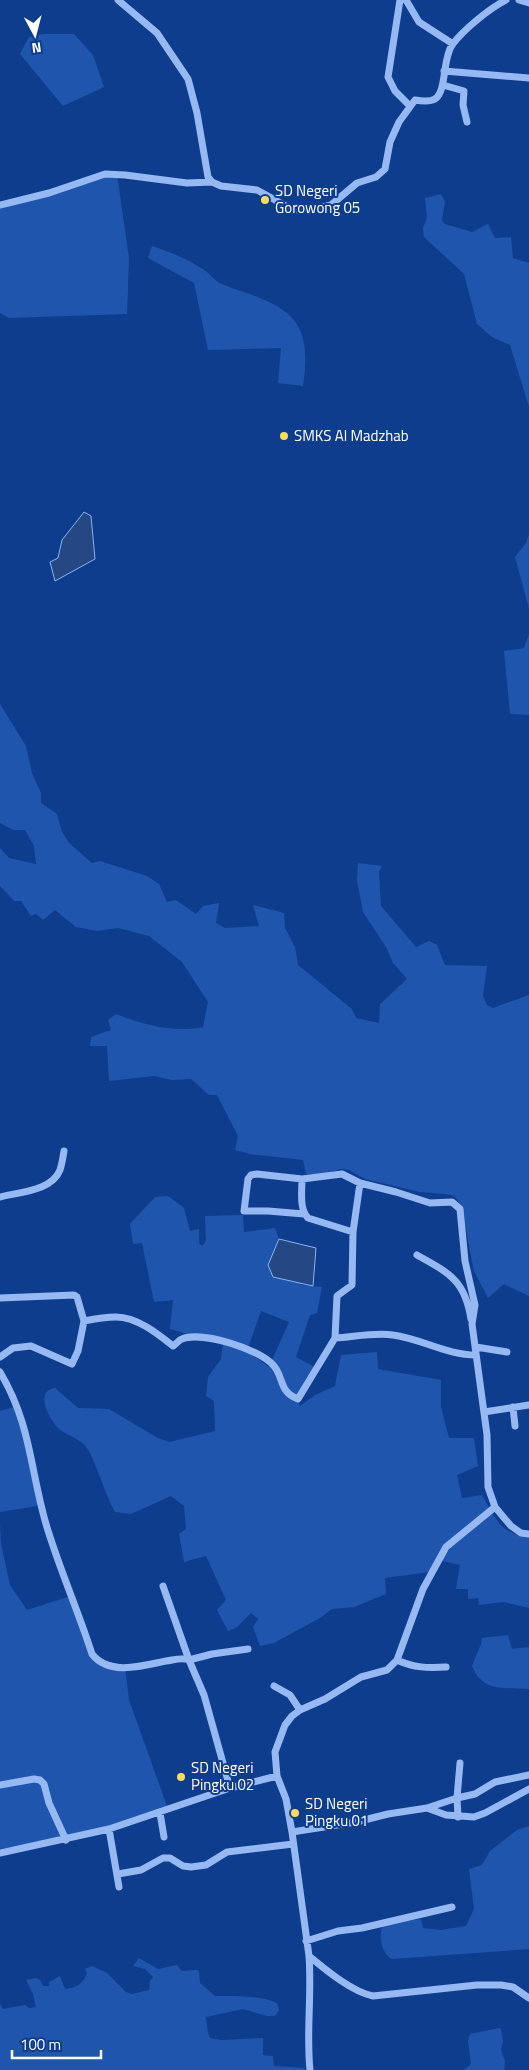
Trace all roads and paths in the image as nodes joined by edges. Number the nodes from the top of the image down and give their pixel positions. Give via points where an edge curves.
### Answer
1 (118, 0) edge
2 (400, 0) edge
3 (406, 0) edge
4 (506, 0) edge
5 (519, 0) edge
6 (529, 3) edge
7 (453, 44) junction
8 (444, 71) junction
9 (529, 78) edge
10 (443, 85) junction
11 (410, 106) junction
12 (467, 122) dead end
13 (212, 182) junction
14 (0, 206) edge
15 (64, 1150) dead end
16 (302, 1179) junction
17 (360, 1183) junction
18 (0, 1197) edge
19 (304, 1214) junction
20 (354, 1232) junction
21 (416, 1255) dead end
22 (0, 1298) edge
23 (84, 1321) junction
24 (472, 1324) junction
25 (335, 1338) junction
26 (476, 1351) junction
27 (507, 1352) dead end
28 (0, 1357) edge
29 (0, 1372) edge
30 (529, 1405) edge
31 (513, 1407) junction
32 (484, 1412) junction
33 (515, 1426) dead end
34 (494, 1507) junction
35 (529, 1534) edge
36 (163, 1586) dead end
37 (248, 1648) dead end
38 (189, 1660) junction
39 (397, 1660) junction
40 (446, 1667) dead end
41 (274, 1686) dead end
42 (300, 1710) junction
43 (460, 1763) dead end
44 (529, 1775) edge
45 (277, 1776) junction
46 (0, 1785) edge
47 (230, 1788) junction
48 (529, 1789) edge
49 (457, 1798) junction
50 (427, 1808) junction
51 (160, 1813) junction
52 (458, 1817) junction
53 (109, 1829) junction
54 (292, 1832) junction
55 (164, 1837) dead end
56 (66, 1840) junction
57 (293, 1844) junction
58 (0, 1853) edge
59 (118, 1874) junction
60 (119, 1887) dead end
61 (452, 1907) dead end
62 (306, 1941) junction
63 (309, 1956) junction
64 (529, 1998) edge
65 (310, 2070) edge

1 - 13 street via 157,33 188,80 208,177
2 - 11 street via 388,77 395,91
3 - 7 street via 419,22
4 - 7 street via 496,5
5 - 6 street
7 - 8 street
8 - 9 street
8 - 10 street
10 - 11 street via 435,99 415,100
10 - 12 street via 464,90
11 - 13 street via 390,142 385,169 376,177 356,183 331,205 293,210 257,190
13 - 14 street via 105,174
15 - 18 street via 61,1170 52,1182
16 - 17 street via 342,1174
16 - 19 street
16 - 19 street via 251,1175 244,1211
17 - 20 street
17 - 24 street via 430,1203 446,1202 458,1206 465,1262 475,1305
19 - 20 street
20 - 25 street via 352,1285 338,1296
21 - 24 street via 450,1274 459,1283 468,1301
22 - 23 street via 74,1295
23 - 25 street via 116,1317 127,1319 173,1346 182,1339 191,1338 226,1341 251,1349 275,1366 285,1391 298,1399
23 - 28 street via 72,1364 31,1346 13,1348
24 - 26 street
25 - 26 street via 392,1334 456,1353
26 - 27 street
26 - 32 street
29 - 38 street via 22,1416 46,1524 92,1654 98,1662 119,1667 144,1666 182,1658
30 - 31 street
31 - 32 street
31 - 33 street
32 - 34 street via 488,1487
34 - 35 street via 516,1530
34 - 39 street via 446,1547 423,1589
36 - 38 street
37 - 38 street
38 - 47 street via 204,1695
39 - 40 street via 412,1667
39 - 42 street via 387,1670 361,1677
41 - 42 street via 290,1695
42 - 45 street via 285,1724 278,1738 274,1762
43 - 49 street
44 - 49 street via 495,1782 475,1794
45 - 47 street
45 - 54 street via 286,1799
46 - 56 street via 40,1780
47 - 51 street
48 - 52 street via 486,1813
49 - 50 street
49 - 52 street
50 - 52 street
50 - 54 street
51 - 53 street
51 - 55 street
53 - 56 street
53 - 59 street
54 - 57 street
56 - 58 street
57 - 59 street via 227,1852 206,1865 191,1867 163,1858 141,1870
57 - 62 street
59 - 60 street
61 - 62 street
62 - 63 street
63 - 64 street via 367,1995 501,1985 513,1987
63 - 65 street via 311,1993 307,2034

